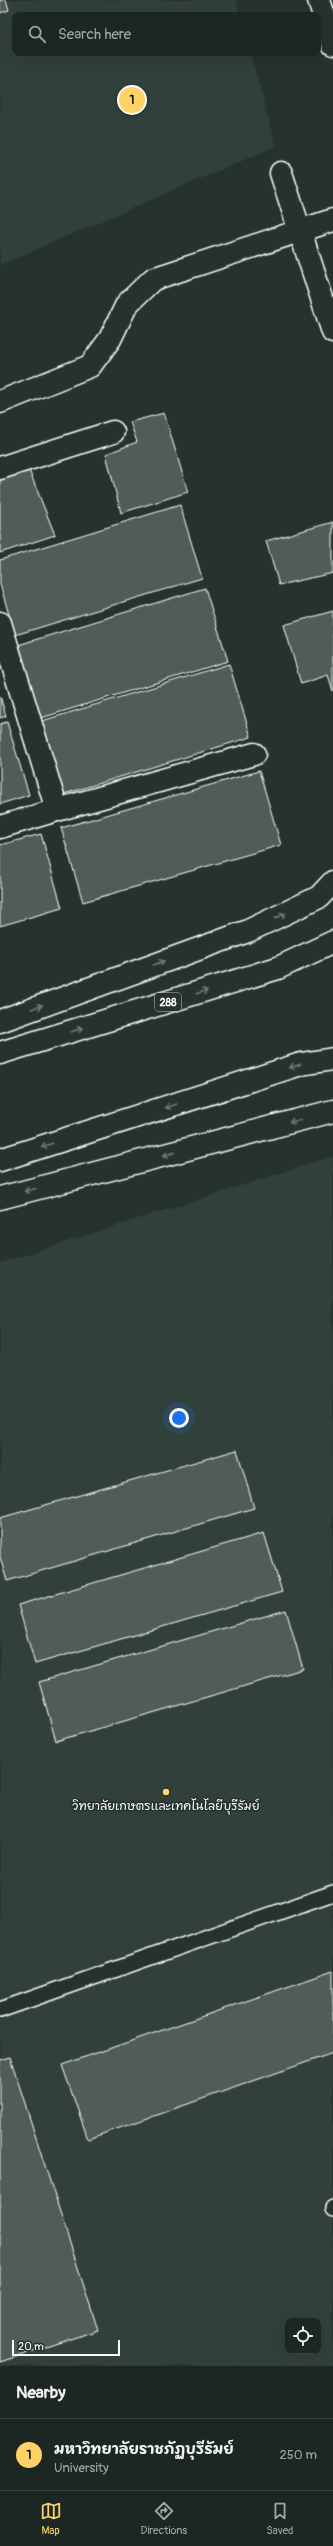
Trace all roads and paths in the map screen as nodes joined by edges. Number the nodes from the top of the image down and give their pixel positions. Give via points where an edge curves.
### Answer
1 (319, 0) edge
2 (333, 44) edge
3 (281, 173) dead end
4 (333, 220) edge
5 (302, 230) junction
6 (333, 332) edge
7 (0, 402) edge
8 (113, 432) dead end
9 (0, 468) edge
10 (0, 623) edge
11 (254, 754) dead end
12 (57, 810) junction
13 (0, 828) edge
14 (333, 882) edge
15 (333, 942) edge
16 (0, 1021) edge
17 (0, 1053) edge
18 (333, 1059) edge
19 (333, 1111) edge
20 (0, 1160) edge
21 (0, 1198) edge
22 (333, 1893) edge
23 (0, 2010) edge

1 - 2 main road
3 - 5 main road
4 - 5 main road
5 - 6 main road
5 - 7 main road via 153,279 127,304 110,339 90,366
8 - 9 main road
10 - 12 main road
11 - 12 main road
12 - 13 main road
16 -> 14 main road via 248,931 319,897
17 -> 15 main road, 288 via 278,968
18 -> 20 main road via 302,1064
19 -> 21 main road
22 - 23 lane

